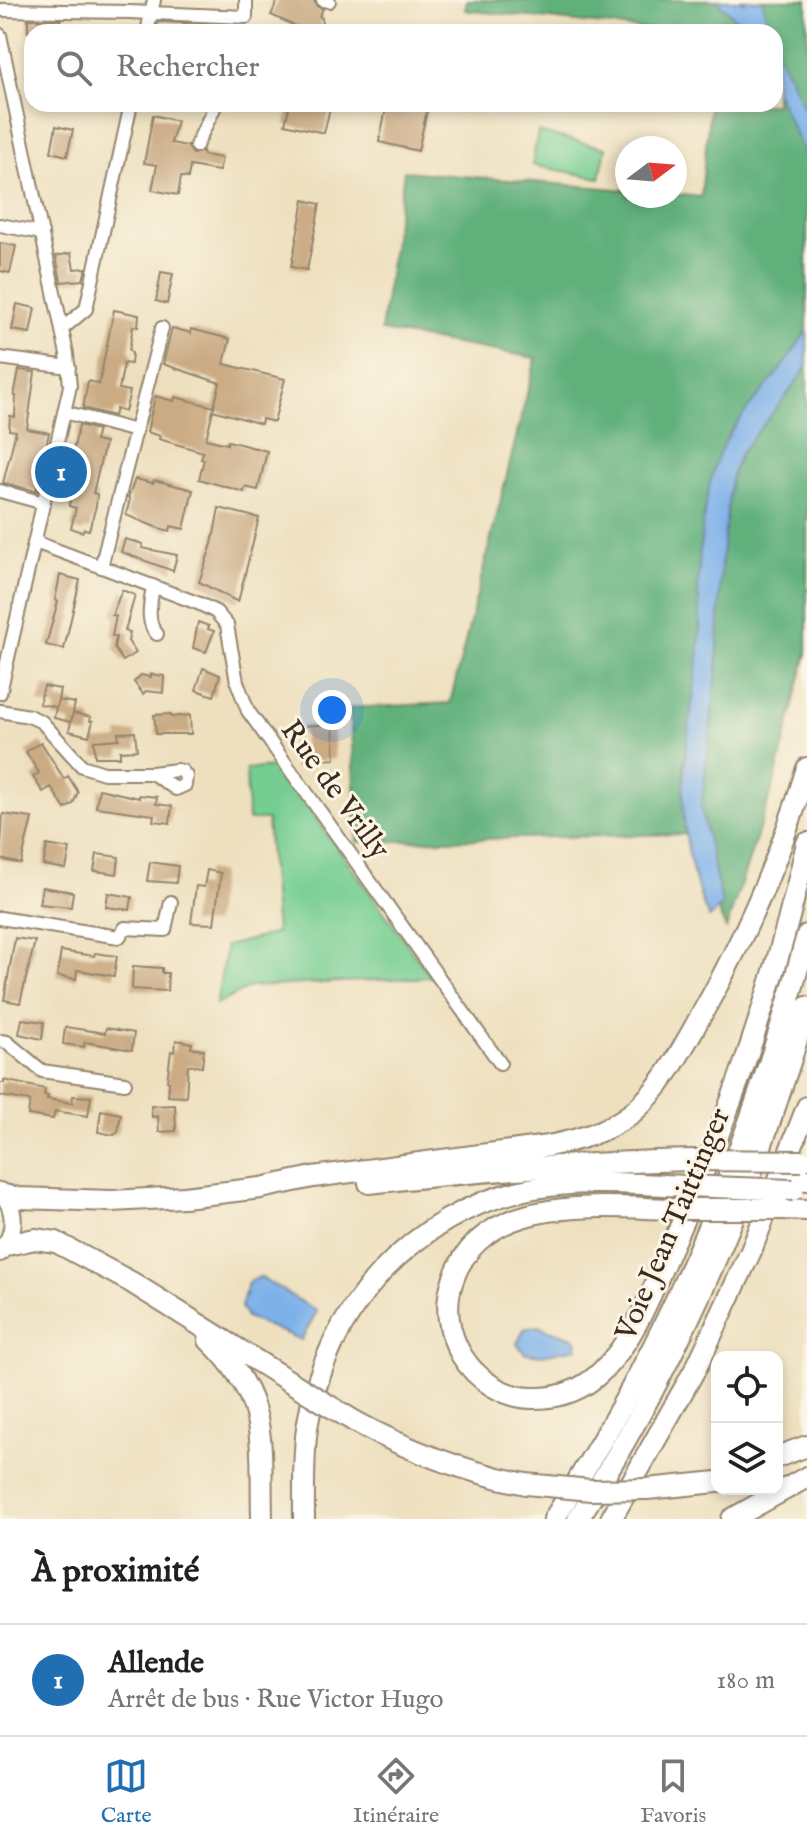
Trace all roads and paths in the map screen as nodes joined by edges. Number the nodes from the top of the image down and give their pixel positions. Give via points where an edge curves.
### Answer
1 (246, 0) edge
2 (152, 6) edge
3 (0, 10) edge
4 (246, 17) junction
5 (247, 24) edge
6 (0, 35) edge
7 (129, 112) edge
8 (212, 112) edge
9 (196, 146) dead end
10 (0, 225) edge
11 (42, 233) junction
12 (162, 328) dead end
13 (62, 329) junction
14 (0, 358) edge
15 (69, 367) junction
16 (64, 412) junction
17 (136, 431) junction
18 (0, 491) edge
19 (44, 503) junction
20 (35, 542) junction
21 (101, 567) junction
22 (153, 586) junction
23 (157, 634) dead end
24 (0, 693) edge
25 (0, 711) edge
26 (807, 768) edge
27 (152, 773) dead end
28 (807, 843) edge
29 (171, 902) dead end
30 (0, 918) edge
31 (807, 935) edge
32 (807, 1007) edge
33 (0, 1041) edge
34 (500, 1063) dead end
35 (125, 1083) dead end
36 (807, 1107) edge
37 (691, 1172) junction
38 (802, 1177) edge
39 (261, 1188) junction
40 (2, 1193) edge
41 (807, 1210) edge
42 (3, 1249) edge
43 (181, 1312) junction
44 (807, 1446) edge
45 (783, 1455) edge
46 (807, 1458) edge
47 (783, 1466) edge
48 (807, 1477) edge
49 (711, 1480) edge
50 (262, 1519) edge
51 (304, 1519) edge
52 (554, 1519) edge
53 (578, 1519) edge
54 (611, 1519) edge
55 (732, 1519) edge

1 - 4 street
2 - 3 street
2 - 4 street
4 - 5 street
6 - 11 street
7 - 13 street via 86,309
8 - 9 street
10 - 11 street
11 - 13 street
12 - 17 street
13 - 15 street
14 - 15 street
15 - 16 street
16 - 17 street
16 - 19 street
17 - 21 street
18 - 19 street
19 - 20 street
20 - 21 street, Rue de Vrilly
20 - 24 street
21 - 22 street, Rue de Vrilly
22 - 23 street via 150,619
22 - 34 street, Rue de Vrilly via 223,618 248,711
25 - 27 street via 42,722 82,766 104,773
26 - 39 highway via 776,859 726,968 659,1085 626,1117 588,1136 548,1146
28 - 41 highway, bridge via 770,988 731,1106 658,1277 614,1358 584,1385 558,1396 520,1397 490,1385 467,1364 450,1329 448,1298 463,1258 489,1233 515,1219 552,1209 678,1209 782,1209
29 - 30 street via 165,930 125,928 119,937
31 - 52 highway, Voie Jean Taittinger via 762,1089 705,1234 641,1372
32 - 53 highway, Voie Jean Taittinger via 767,1136 704,1288
33 - 35 street via 42,1071
36 - 54 highway via 751,1251 708,1342
37 - 38 highway, bridge
37 - 38 highway, bridge
37 - 39 highway via 558,1165 313,1188
37 - 51 highway via 512,1193 453,1216 403,1251 360,1297 322,1368 307,1429
39 - 40 highway via 112,1201
40 - 42 main road via 13,1214
42 - 43 highway via 42,1239 56,1242
43 - 49 highway, bridge via 354,1421 440,1462 526,1484 591,1490
43 - 50 highway via 231,1361 249,1390 259,1428
44 - 45 highway
46 - 47 highway
48 - 55 highway

